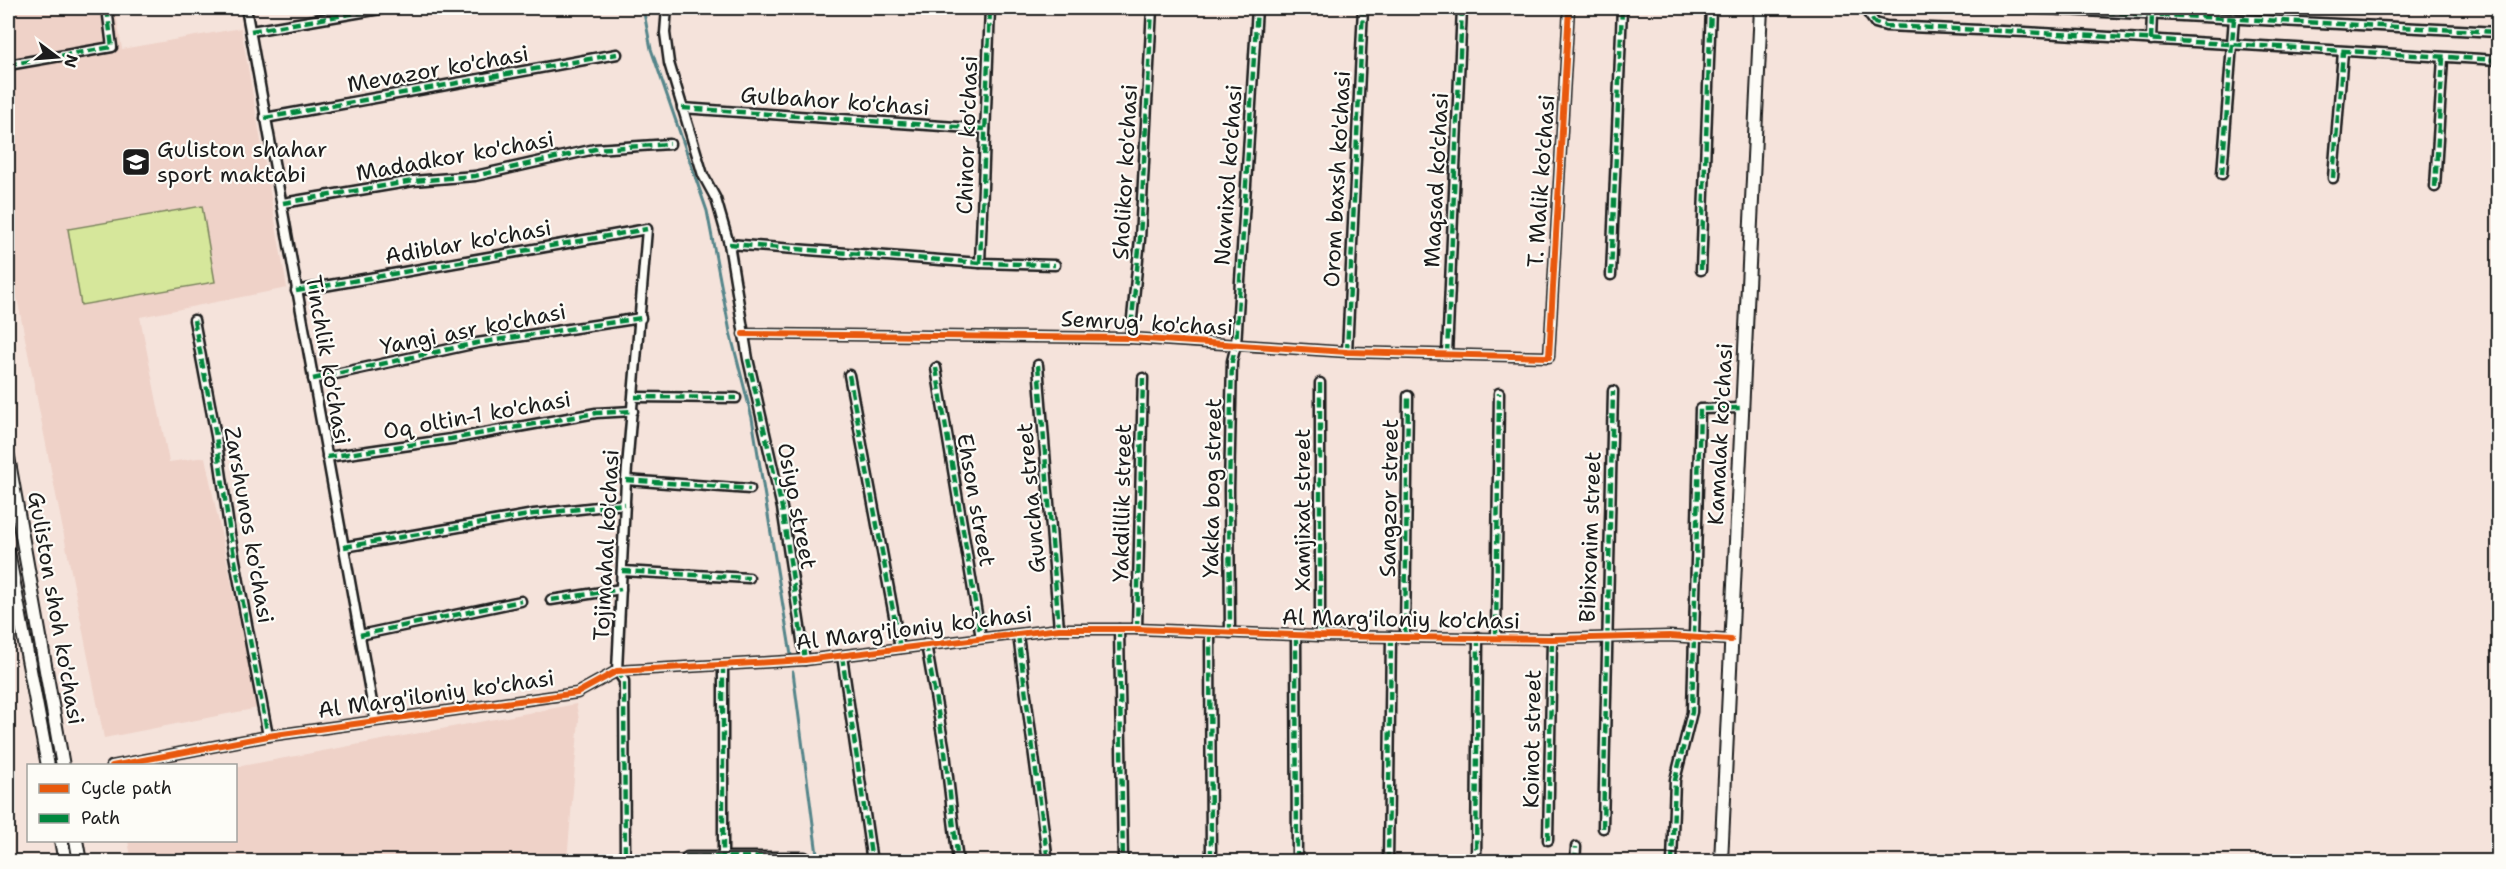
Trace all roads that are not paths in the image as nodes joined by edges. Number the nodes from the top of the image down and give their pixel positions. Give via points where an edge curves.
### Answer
1 (107, 8) edge
2 (246, 8) edge
3 (386, 8) edge
4 (667, 8) edge
5 (990, 8) edge
6 (1152, 8) edge
7 (1257, 8) edge
8 (1364, 8) edge
9 (1462, 8) edge
10 (1569, 8) edge
11 (1622, 8) edge
12 (1711, 8) edge
13 (1761, 8) edge
14 (1864, 8) edge
15 (2025, 8) edge
16 (2152, 14) junction
17 (2234, 18) junction
18 (250, 31) junction
19 (2499, 32) edge
20 (2151, 40) junction
21 (2233, 45) junction
22 (2343, 52) junction
23 (617, 54) dead end
24 (2443, 58) junction
25 (2499, 60) edge
26 (8, 65) edge
27 (682, 108) junction
28 (266, 118) junction
29 (985, 129) junction
30 (670, 144) dead end
31 (2222, 174) dead end
32 (2333, 178) dead end
33 (2435, 187) dead end
34 (283, 203) junction
35 (646, 229) joint
36 (729, 244) junction
37 (980, 263) junction
38 (1055, 265) dead end
39 (1701, 270) dead end
40 (1611, 275) dead end
41 (296, 291) junction
42 (641, 318) junction
43 (194, 320) dead end
44 (743, 334) junction
45 (1130, 338) junction
46 (1236, 345) junction
47 (1347, 352) junction
48 (1447, 354) junction
49 (1549, 357) joint
50 (1038, 365) dead end
51 (936, 368) dead end
52 (849, 375) dead end
53 (1143, 378) dead end
54 (313, 379) junction
55 (1320, 383) dead end
56 (1613, 391) dead end
57 (1499, 393) dead end
58 (1408, 396) dead end
59 (635, 397) junction
60 (736, 398) dead end
61 (1742, 408) junction
62 (633, 411) junction
63 (327, 457) junction
64 (8, 458) edge
65 (626, 480) junction
66 (750, 489) dead end
67 (625, 504) junction
68 (344, 547) junction
69 (8, 552) edge
70 (622, 571) junction
71 (749, 578) dead end
72 (621, 589) junction
73 (551, 600) dead end
74 (521, 601) dead end
75 (1059, 629) junction
76 (1119, 629) junction
77 (1137, 629) junction
78 (1210, 633) junction
79 (1230, 633) junction
80 (360, 635) junction
81 (1018, 635) junction
82 (1296, 636) junction
83 (1320, 636) junction
84 (1605, 636) junction
85 (1693, 636) junction
86 (1391, 637) junction
87 (1405, 637) junction
88 (1478, 637) junction
89 (981, 638) junction
90 (1496, 638) junction
91 (1552, 639) junction
92 (1731, 640) junction
93 (926, 644) junction
94 (900, 648) junction
95 (842, 656) junction
96 (805, 660) junction
97 (723, 665) junction
98 (617, 671) junction
99 (375, 719) junction
100 (268, 736) junction
101 (48, 764) edge
102 (63, 764) edge
103 (117, 764) edge
104 (1603, 828) dead end
105 (1548, 840) dead end
106 (61, 842) edge
107 (76, 842) edge
108 (1576, 848) dead end
109 (687, 857) dead end
110 (805, 857) dead end
111 (723, 858) junction
112 (65, 861) edge
113 (80, 861) edge
114 (625, 861) edge
115 (872, 861) edge
116 (958, 861) edge
117 (1048, 861) edge
118 (1123, 861) edge
119 (1211, 861) edge
120 (1297, 861) edge
121 (1388, 861) edge
122 (1476, 861) edge
123 (1575, 861) edge
124 (1672, 861) edge
125 (1721, 861) edge

1 - 26 street via 112,47
2 - 18 street, Tinchlik ko'chasi
3 - 18 street
4 - 27 street, Osiyo street via 669,63
5 - 29 street, Chinor ko'chasi
6 - 45 street, Sholikor ko'chasi via 1140,239
7 - 46 street, Navnixol ko'chasi
8 - 47 street, Orom baxsh ko'chasi
9 - 48 street, Maqsad ko'chasi
10 - 49 street, T. Malik ko'chasi
11 - 40 street
12 - 39 street
13 - 61 main road, Kamalak ko'chasi
14 - 20 street via 1875,23 1886,26
15 - 16 street
16 - 17 street
16 - 20 street
17 - 19 street
17 - 21 street
18 - 28 street, Tinchlik ko'chasi
20 - 21 street
21 - 22 street
21 - 31 street
22 - 24 street
22 - 32 street
23 - 28 street, Mevazor ko'chasi
24 - 25 street
24 - 33 street
27 - 29 street, Gulbahor ko'chasi
27 - 36 street, Osiyo street
28 - 34 street, Tinchlik ko'chasi
29 - 37 street, Chinor ko'chasi
30 - 34 street, Madadkor ko'chasi via 595,149 475,176
34 - 41 street, Tinchlik ko'chasi
35 - 41 street, Adiblar ko'chasi
35 - 42 street, Tojimahal ko'chasi
36 - 37 street
36 - 44 street, Osiyo street
37 - 38 street
41 - 54 street, Tinchlik ko'chasi
42 - 54 street, Yangi asr ko'chasi via 477,343
42 - 59 street, Tojimahal ko'chasi
43 - 100 street, Zarshunos ko'chasi
44 - 45 street, Semrug' ko'chasi
44 - 96 street, Osiyo street via 782,508
45 - 46 street, Semrug' ko'chasi
46 - 47 street, Semrug' ko'chasi
46 - 79 street, Yakka bog street via 1232,361 1229,489
47 - 48 street, Semrug' ko'chasi
48 - 49 street, Semrug' ko'chasi
50 - 75 street, Guncha street
51 - 89 street, Ehson street
52 - 94 street
53 - 77 street, Yakdillik street
54 - 63 street, Tinchlik ko'chasi
55 - 83 street, Xamjixat street
56 - 84 street, Bibixonim street
57 - 90 street
58 - 87 street, Sangzor street
59 - 60 street
59 - 62 street, Tojimahal ko'chasi
61 - 85 street via 1700,409
61 - 92 main road, Kamalak ko'chasi
62 - 63 street, Oq oltin-1 ko'chasi via 596,413
62 - 65 street, Tojimahal ko'chasi
63 - 68 street, Tinchlik ko'chasi
64 - 102 main road, Guliston shoh ko'chasi
65 - 66 street
65 - 67 street, Tojimahal ko'chasi
67 - 68 street via 534,514
67 - 70 street, Tojimahal ko'chasi
68 - 80 street, Tinchlik ko'chasi
69 - 101 main road, Guliston shoh ko'chasi
70 - 71 street
70 - 72 street, Tojimahal ko'chasi
72 - 73 street
72 - 98 street, Tojimahal ko'chasi
74 - 80 street
75 - 76 street, Al Marg'iloniy ko'chasi
75 - 81 street, Al Marg'iloniy ko'chasi
76 - 77 street, Al Marg'iloniy ko'chasi
76 - 118 street
77 - 78 street, Al Marg'iloniy ko'chasi
78 - 79 street, Al Marg'iloniy ko'chasi
78 - 119 street
79 - 82 street, Al Marg'iloniy ko'chasi
80 - 99 street, Tinchlik ko'chasi
81 - 89 street, Al Marg'iloniy ko'chasi
81 - 117 street
82 - 83 street, Al Marg'iloniy ko'chasi
82 - 120 street
83 - 86 street, Al Marg'iloniy ko'chasi
84 - 85 street, Al Marg'iloniy ko'chasi
84 - 91 street, Al Marg'iloniy ko'chasi
84 - 104 street, Bibixonim street
85 - 92 street, Al Marg'iloniy ko'chasi
85 - 124 street via 1692,712 1675,780
86 - 87 street, Al Marg'iloniy ko'chasi
86 - 121 street
87 - 88 street, Al Marg'iloniy ko'chasi
88 - 90 street, Al Marg'iloniy ko'chasi
88 - 122 street
89 - 93 street, Al Marg'iloniy ko'chasi
90 - 91 street, Al Marg'iloniy ko'chasi
91 - 105 street, Koinot street
92 - 125 main road, Kamalak ko'chasi
93 - 94 street, Al Marg'iloniy ko'chasi
93 - 116 street via 945,752
94 - 95 street, Al Marg'iloniy ko'chasi
95 - 96 street, Al Marg'iloniy ko'chasi
95 - 115 street
96 - 97 street, Al Marg'iloniy ko'chasi
97 - 98 street, Al Marg'iloniy ko'chasi
97 - 111 street
98 - 99 street, Al Marg'iloniy ko'chasi via 577,693
98 - 114 street, Tojimahal ko'chasi via 624,681
99 - 100 street, Al Marg'iloniy ko'chasi
100 - 103 street, Al Marg'iloniy ko'chasi
106 - 112 main road
107 - 113 main road
108 - 123 street
109 - 111 street
110 - 111 street

